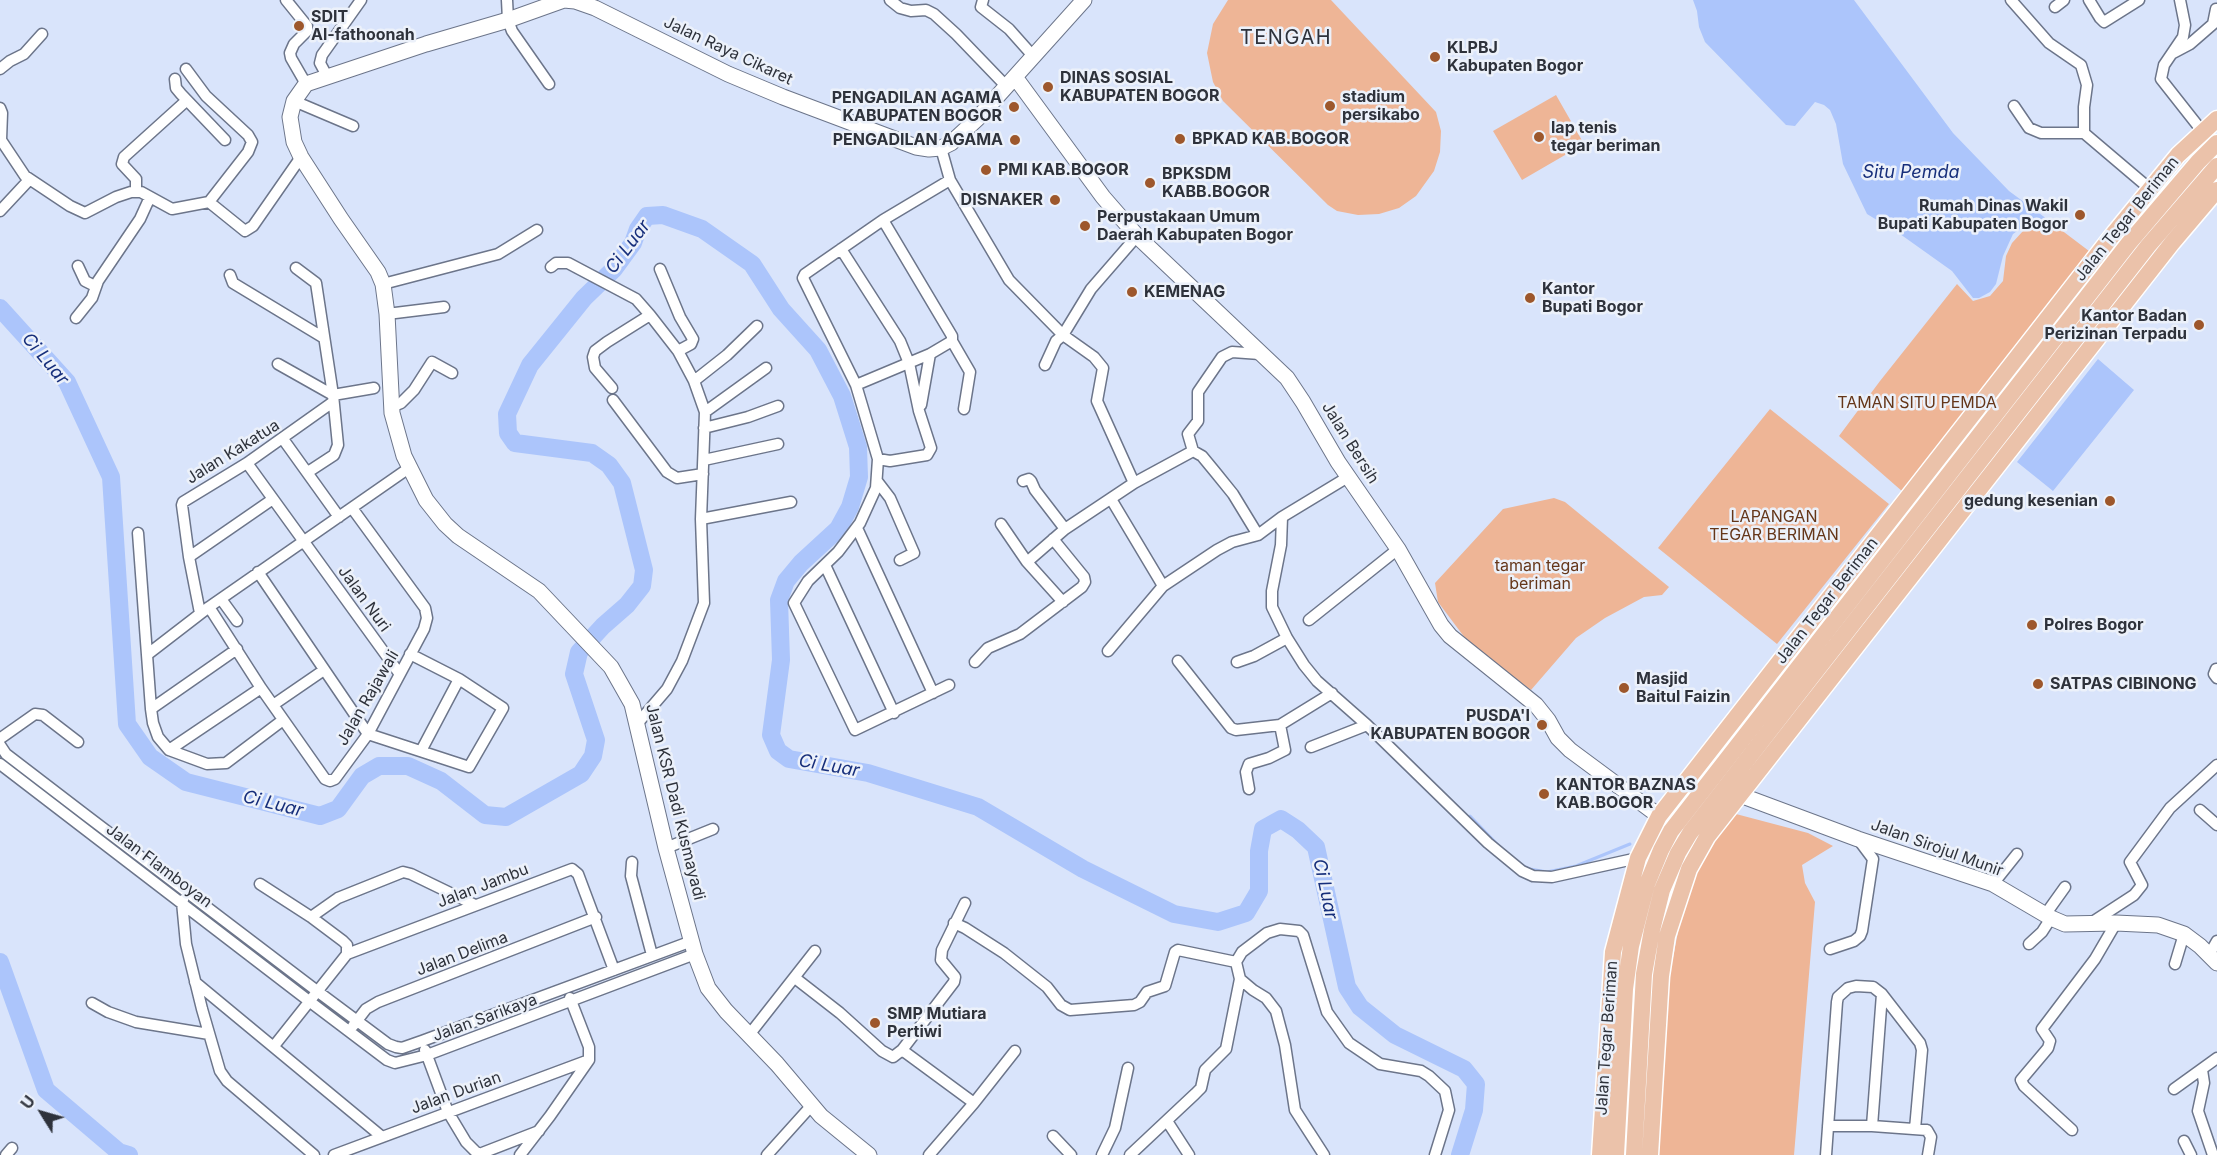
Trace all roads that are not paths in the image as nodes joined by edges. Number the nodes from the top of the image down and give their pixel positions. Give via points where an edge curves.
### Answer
1 (286, 0) edge
2 (361, 0) edge
3 (507, 0) edge
4 (890, 0) edge
5 (983, 0) edge
6 (1084, 0) edge
7 (2011, 0) edge
8 (2089, 0) edge
9 (2139, 0) edge
10 (2180, 0) edge
11 (596, 4) edge
12 (921, 5) edge
13 (2216, 9) edge
14 (508, 20) junction
15 (42, 34) dead end
16 (2172, 53) junction
17 (1032, 56) junction
18 (0, 69) edge
19 (186, 69) dead end
20 (327, 76) junction
21 (175, 79) dead end
22 (1011, 82) junction
23 (306, 84) junction
24 (549, 84) dead end
25 (186, 101) junction
26 (294, 101) junction
27 (2014, 106) dead end
28 (0, 108) edge
29 (2217, 118) edge
30 (353, 126) dead end
31 (2202, 131) junction
32 (2084, 133) junction
33 (225, 140) dead end
34 (2217, 144) edge
35 (940, 148) junction
36 (301, 157) junction
37 (2217, 166) edge
38 (29, 180) junction
39 (950, 180) junction
40 (2150, 189) junction
41 (2217, 190) edge
42 (136, 192) junction
43 (150, 197) junction
44 (209, 202) junction
45 (0, 211) edge
46 (883, 220) junction
47 (537, 230) dead end
48 (2115, 231) junction
49 (1137, 237) junction
50 (2129, 243) junction
51 (842, 249) junction
52 (78, 266) dead end
53 (551, 267) dead end
54 (296, 268) dead end
55 (660, 269) dead end
56 (230, 275) dead end
57 (383, 284) junction
58 (95, 286) junction
59 (444, 307) dead end
60 (387, 314) junction
61 (650, 315) junction
62 (76, 318) dead end
63 (757, 326) dead end
64 (1063, 334) junction
65 (324, 338) junction
66 (952, 341) junction
67 (678, 351) junction
68 (930, 354) junction
69 (1260, 354) junction
70 (909, 363) junction
71 (278, 364) dead end
72 (1045, 365) dead end
73 (766, 368) dead end
74 (452, 373) dead end
75 (2037, 374) junction
76 (694, 381) junction
77 (856, 386) junction
78 (374, 388) dead end
79 (612, 388) dead end
80 (333, 399) junction
81 (612, 400) dead end
82 (778, 406) dead end
83 (391, 407) junction
84 (964, 409) dead end
85 (919, 411) junction
86 (705, 412) junction
87 (704, 428) junction
88 (283, 439) junction
89 (778, 444) dead end
90 (1193, 451) junction
91 (1992, 458) junction
92 (878, 459) junction
93 (704, 460) junction
94 (247, 463) junction
95 (409, 468) junction
96 (308, 472) junction
97 (703, 474) junction
98 (1348, 477) junction
99 (876, 481) junction
100 (1023, 481) dead end
101 (1134, 483) junction
102 (273, 499) junction
103 (1111, 499) junction
104 (791, 502) dead end
105 (352, 508) junction
106 (1287, 514) junction
107 (339, 517) junction
108 (701, 519) junction
109 (1001, 524) dead end
110 (857, 528) junction
111 (1065, 529) junction
112 (138, 533) dead end
113 (1258, 535) junction
114 (1053, 539) junction
115 (304, 542) junction
116 (1398, 549) junction
117 (189, 557) junction
118 (900, 561) dead end
119 (1027, 562) junction
120 (825, 564) junction
121 (258, 572) junction
122 (1163, 586) junction
123 (221, 598) junction
124 (1063, 602) junction
125 (204, 610) junction
126 (1309, 620) dead end
127 (237, 621) dead end
128 (1287, 638) junction
129 (237, 649) junction
130 (1108, 651) dead end
131 (148, 654) junction
132 (410, 654) junction
133 (1178, 661) dead end
134 (975, 662) dead end
135 (1238, 662) dead end
136 (324, 670) junction
137 (399, 673) junction
138 (459, 679) junction
139 (949, 685) dead end
140 (261, 688) junction
141 (933, 693) junction
142 (1332, 693) junction
143 (273, 705) junction
144 (151, 709) junction
145 (894, 713) junction
146 (284, 720) junction
147 (637, 724) junction
148 (1280, 725) junction
149 (1367, 725) junction
150 (368, 734) junction
151 (0, 737) edge
152 (78, 742) dead end
153 (0, 746) edge
154 (1311, 747) dead end
155 (169, 750) junction
156 (421, 752) junction
157 (0, 764) edge
158 (2217, 765) edge
159 (1249, 789) dead end
160 (1740, 795) junction
161 (2200, 810) dead end
162 (1659, 816) junction
163 (79, 818) junction
164 (2217, 825) edge
165 (713, 829) dead end
166 (1858, 838) junction
167 (666, 848) junction
168 (2017, 854) dead end
169 (1638, 858) junction
170 (632, 862) dead end
171 (260, 884) dead end
172 (1993, 884) junction
173 (2065, 887) dead end
174 (189, 892) junction
175 (182, 902) junction
176 (964, 903) dead end
177 (475, 905) junction
178 (2048, 916) junction
179 (311, 917) junction
180 (596, 917) junction
181 (954, 923) junction
182 (2116, 923) junction
183 (2088, 924) junction
184 (2184, 934) junction
185 (2217, 941) edge
186 (2029, 944) dead end
187 (693, 948) junction
188 (1830, 949) dead end
189 (815, 951) dead end
190 (347, 954) junction
191 (652, 955) junction
192 (2213, 959) edge
193 (1236, 962) junction
194 (2175, 964) dead end
195 (614, 970) junction
196 (795, 978) junction
197 (1240, 979) junction
198 (195, 982) junction
199 (567, 988) junction
200 (317, 991) junction
201 (298, 993) joint
202 (1882, 994) junction
203 (309, 1001) junction
204 (572, 1002) junction
205 (92, 1003) dead end
206 (357, 1021) junction
207 (349, 1031) junction
208 (209, 1034) junction
209 (749, 1035) junction
210 (423, 1041) junction
211 (1640, 1041) junction
212 (274, 1046) junction
213 (902, 1050) junction
214 (1606, 1050) junction
215 (1015, 1051) dead end
216 (1657, 1051) junction
217 (427, 1055) junction
218 (2217, 1058) edge
219 (589, 1060) junction
220 (1128, 1068) dead end
221 (1621, 1069) junction
222 (2202, 1070) junction
223 (2174, 1089) dead end
224 (974, 1103) junction
225 (812, 1105) junction
226 (448, 1112) junction
227 (1167, 1121) junction
228 (1828, 1126) junction
229 (1872, 1126) junction
230 (1915, 1129) junction
231 (2072, 1130) dead end
232 (540, 1131) junction
233 (1053, 1136) dead end
234 (381, 1137) junction
235 (2184, 1141) dead end
236 (314, 1155) edge
237 (334, 1155) edge
238 (478, 1155) edge
239 (520, 1155) edge
240 (767, 1155) edge
241 (869, 1155) edge
242 (929, 1155) edge
243 (1071, 1155) edge
244 (1102, 1155) edge
245 (1130, 1155) edge
246 (1189, 1155) edge
247 (1324, 1155) edge
248 (1435, 1155) edge
249 (1600, 1155) edge
250 (1616, 1155) edge
251 (1634, 1155) edge
252 (1650, 1155) edge
253 (1826, 1155) edge
254 (1928, 1155) edge
255 (2191, 1155) edge
256 (2213, 1155) edge

1 - 23 street via 307,26 290,53
2 - 20 street via 322,55 320,63
3 - 14 street
4 - 12 street via 911,11
5 - 17 street via 981,7 1009,29
6 - 17 main road
7 - 32 street via 2049,43 2081,65 2087,85
8 - 9 street via 2104,21
10 - 16 street via 2185,25 2183,37
11 - 14 main road, Jalan Raya Cikaret via 564,0
11 - 35 main road, Jalan Raya Cikaret via 728,74 916,147
12 - 22 street
13 - 16 street via 2213,24 2190,44
14 - 20 main road, Jalan Raya Cikaret
14 - 24 street
15 - 18 street via 24,54
16 - 31 street via 2161,79
17 - 22 main road
19 - 44 street via 206,96 252,142
20 - 23 main road, Jalan Raya Cikaret
21 - 25 street via 176,88
22 - 35 main road via 977,119
22 - 49 main road, Jalan Bersih
23 - 26 main road, Jalan KSR Dadi Kusmayadi
25 - 33 street
25 - 42 street via 124,157 122,164 136,179
26 - 30 street
26 - 36 main road, Jalan KSR Dadi Kusmayadi via 290,128
27 - 32 street via 2029,128 2041,133
28 - 38 street via 1,140
29 - 31 main road, Jalan Tegar Beriman
31 - 40 main road, Jalan Tegar Beriman
32 - 40 street
34 - 50 main road, Jalan Tegar Beriman
35 - 39 street
36 - 44 street via 249,229 240,229
36 - 57 main road, Jalan KSR Dadi Kusmayadi
37 - 75 main road, Jalan Tegar Beriman
38 - 42 street via 85,213
38 - 45 street
39 - 46 street
39 - 64 street via 1009,280
40 - 48 main road, Jalan Tegar Beriman
41 - 91 main road, Jalan Tegar Beriman
42 - 43 street
43 - 44 street via 172,209
43 - 58 street via 141,219
46 - 51 street
46 - 66 street
47 - 57 street via 498,254
48 - 50 main road
48 - 162 main road, Jalan Tegar Beriman
49 - 64 street via 1099,279
49 - 69 main road, Jalan Bersih
50 - 75 main road, Jalan Tegar Beriman
51 - 70 street via 900,341
51 - 77 street via 803,278
52 - 58 street via 86,281
53 - 61 street via 568,263 592,274 636,299
54 - 65 street via 316,283
55 - 67 street via 693,339
56 - 65 street via 233,283
57 - 60 main road, Jalan KSR Dadi Kusmayadi
58 - 62 street via 92,298
59 - 60 street
60 - 83 main road, Jalan KSR Dadi Kusmayadi
61 - 67 street
61 - 79 street via 595,351 595,368
63 - 76 street
64 - 72 street
64 - 101 street via 1103,368 1097,401
65 - 80 street
66 - 68 street
66 - 84 street via 970,372
67 - 76 street
68 - 70 street
68 - 85 street
69 - 90 street via 1232,351 1221,357 1198,392 1198,421 1188,434
69 - 98 main road, Jalan Bersih via 1287,378
70 - 77 street
70 - 85 street
71 - 80 street
73 - 86 street
74 - 83 street via 432,362 414,390
75 - 91 main road, Jalan Tegar Beriman
75 - 221 main road, Jalan Tegar Beriman via 1671,831 1647,884 1633,936 1625,989
76 - 86 street
77 - 92 street
78 - 80 street
80 - 88 street, Jalan Kakatua
80 - 96 street via 338,446 334,454
81 - 97 street via 667,472 677,478
82 - 87 street
83 - 95 main road, Jalan KSR Dadi Kusmayadi
85 - 92 street via 930,452 890,461
86 - 87 street
87 - 93 street
88 - 94 street, Jalan Kakatua
88 - 96 street
89 - 93 street
90 - 101 street
90 - 113 street via 1202,456 1227,487
91 - 160 main road, Jalan Tegar Beriman
91 - 211 main road, Jalan Tegar Beriman via 1697,824 1678,853 1662,890 1648,946
92 - 99 street
93 - 97 street
94 - 102 street, Jalan Nuri
94 - 117 street, Jalan Kakatua via 183,502
95 - 105 street
95 - 147 main road, Jalan KSR Dadi Kusmayadi via 426,500 445,524 539,591 597,651 622,684
96 - 107 street
97 - 108 street
98 - 106 street
98 - 116 main road, Jalan Bersih
99 - 110 street
99 - 118 street via 890,498 914,553
100 - 111 street via 1031,481
101 - 103 street
102 - 115 street, Jalan Nuri
102 - 117 street
103 - 111 street
103 - 122 street
104 - 108 street
105 - 107 street
105 - 132 street, Jalan Rajawali via 427,613
106 - 113 street
106 - 128 street via 1272,607
107 - 115 street
108 - 147 street via 704,603 668,689
109 - 119 street
110 - 120 street
110 - 141 street
111 - 114 street
112 - 131 street
113 - 122 street via 1224,546
114 - 119 street
114 - 124 street via 1085,582
115 - 121 street
115 - 137 street, Jalan Nuri
116 - 126 street
116 - 162 main road, Jalan Bersih via 1450,636 1536,705 1570,750
117 - 125 street, Jalan Kakatua
119 - 124 street
120 - 145 street
120 - 145 street via 808,580 794,603 855,730
121 - 123 street
121 - 136 street
122 - 130 street
123 - 125 street
123 - 127 street
124 - 134 street via 1020,634 988,648
125 - 129 street, Jalan Rajawali
125 - 131 street
128 - 135 street
128 - 142 street via 1317,681
129 - 140 street, Jalan Rajawali
129 - 144 street
131 - 144 street
132 - 137 street, Jalan Rajawali
132 - 138 street
133 - 148 street via 1231,728
136 - 143 street
136 - 150 street
137 - 150 street, Jalan Rajawali
138 - 156 street
138 - 156 street via 503,708 469,766
139 - 141 street
140 - 143 street, Jalan Rajawali
140 - 155 street
141 - 145 street
142 - 148 street
142 - 149 street
143 - 146 street, Jalan Rajawali
144 - 155 street via 158,737
146 - 150 street, Jalan Rajawali via 330,781
146 - 155 street via 226,762 207,764
147 - 167 main road, Jalan KSR Dadi Kusmayadi
148 - 159 street via 1285,750 1249,764
149 - 154 street
149 - 169 street via 1522,871 1552,877
150 - 156 street
151 - 152 street via 35,714 43,715
151 - 153 street
153 - 163 street
157 - 163 street, Jalan Flamboyan
158 - 183 street via 2170,807 2130,862 2142,885
160 - 166 main road, Jalan Sirojul Munir
160 - 216 main road, Jalan Tegar Beriman via 1707,837 1677,900 1661,976
161 - 164 street
162 - 169 main road, Jalan Tegar Beriman
163 - 174 street, Jalan Sarikaya
163 - 175 street, Jalan Flamboyan
165 - 167 street
166 - 172 main road, Jalan Sirojul Munir
166 - 188 street via 1873,859 1862,931 1854,941
167 - 187 main road, Jalan KSR Dadi Kusmayadi
168 - 172 street
169 - 214 main road, Jalan Tegar Beriman via 1612,952
170 - 191 street via 631,876
171 - 179 street
172 - 178 main road, Jalan Sirojul Munir
173 - 178 street
174 - 175 street
174 - 200 street, Jalan Sarikaya
175 - 198 street
175 - 201 street, Jalan Flamboyan
176 - 181 street
177 - 179 street via 403,872 338,898
177 - 180 street, Jalan Jambu via 572,869 578,874
177 - 190 street, Jalan Jambu
178 - 183 main road, Jalan Sirojul Munir via 2065,924
178 - 186 street via 2042,932
179 - 190 street via 347,945
180 - 195 street, Jalan Jambu
180 - 206 street, Jalan Delima via 378,1002
181 - 193 street via 1004,952 1070,1010 1140,1002 1148,992 1165,986 1178,950
181 - 213 street via 941,960 955,977 954,982
182 - 183 main road, Jalan Sirojul Munir
182 - 184 main road, Jalan Sirojul Munir via 2158,925
182 - 231 street via 2042,1029 2050,1041 2048,1048 2021,1080
184 - 192 main road, Jalan Sirojul Munir
184 - 194 street
185 - 192 street
187 - 191 street, Jalan Sarikaya
187 - 204 street, Jalan Sarikaya
187 - 209 main road, Jalan KSR Dadi Kusmayadi via 708,988
189 - 196 street
190 - 200 street
191 - 195 street, Jalan Sarikaya
193 - 197 street
193 - 248 street via 1242,952 1267,933 1280,929 1299,931 1328,1012 1349,1043 1380,1064 1421,1071 1445,1091 1449,1110
195 - 199 street, Jalan Sarikaya
196 - 209 street
196 - 213 street via 882,1051 893,1058
197 - 227 street via 1226,1049 1205,1070 1201,1088
197 - 247 street via 1266,998 1276,1011 1295,1110
198 - 208 street
198 - 212 street
199 - 204 street
199 - 210 street, Jalan Sarikaya
200 - 203 street
200 - 206 street, Jalan Sarikaya
201 - 203 street, Jalan Sarikaya
202 - 228 street via 1873,987 1856,986 1838,997
202 - 229 street
202 - 230 street via 1922,1050
203 - 207 street, Jalan Sarikaya
203 - 212 street
204 - 217 street, Jalan Sarikaya
204 - 219 street via 589,1047
205 - 208 street via 135,1022
206 - 207 street, Jalan Delima
206 - 210 street, Jalan Sarikaya via 396,1047
207 - 217 street, Jalan Sarikaya via 395,1063
208 - 236 street via 226,1081
209 - 225 main road, Jalan KSR Dadi Kusmayadi
210 - 217 street
211 - 216 main road
211 - 251 main road, Jalan Tegar Beriman
212 - 234 street
213 - 224 street
214 - 221 main road
214 - 249 main road, Jalan Tegar Beriman
215 - 224 street
216 - 252 main road, Jalan Tegar Beriman
217 - 226 street
218 - 222 street
219 - 226 street, Jalan Durian
219 - 232 street
220 - 244 street via 1115,1128
221 - 250 main road, Jalan Tegar Beriman
222 - 223 street
222 - 256 street via 2204,1083 2198,1111
224 - 242 street
225 - 240 street
225 - 241 main road, Jalan KSR Dadi Kusmayadi
226 - 234 street, Jalan Durian
226 - 238 street
227 - 245 street
227 - 246 street
228 - 229 street
228 - 253 street
229 - 230 street
230 - 254 street via 1930,1133
232 - 238 street
232 - 239 street
233 - 243 street
234 - 237 street, Jalan Durian
235 - 255 street

